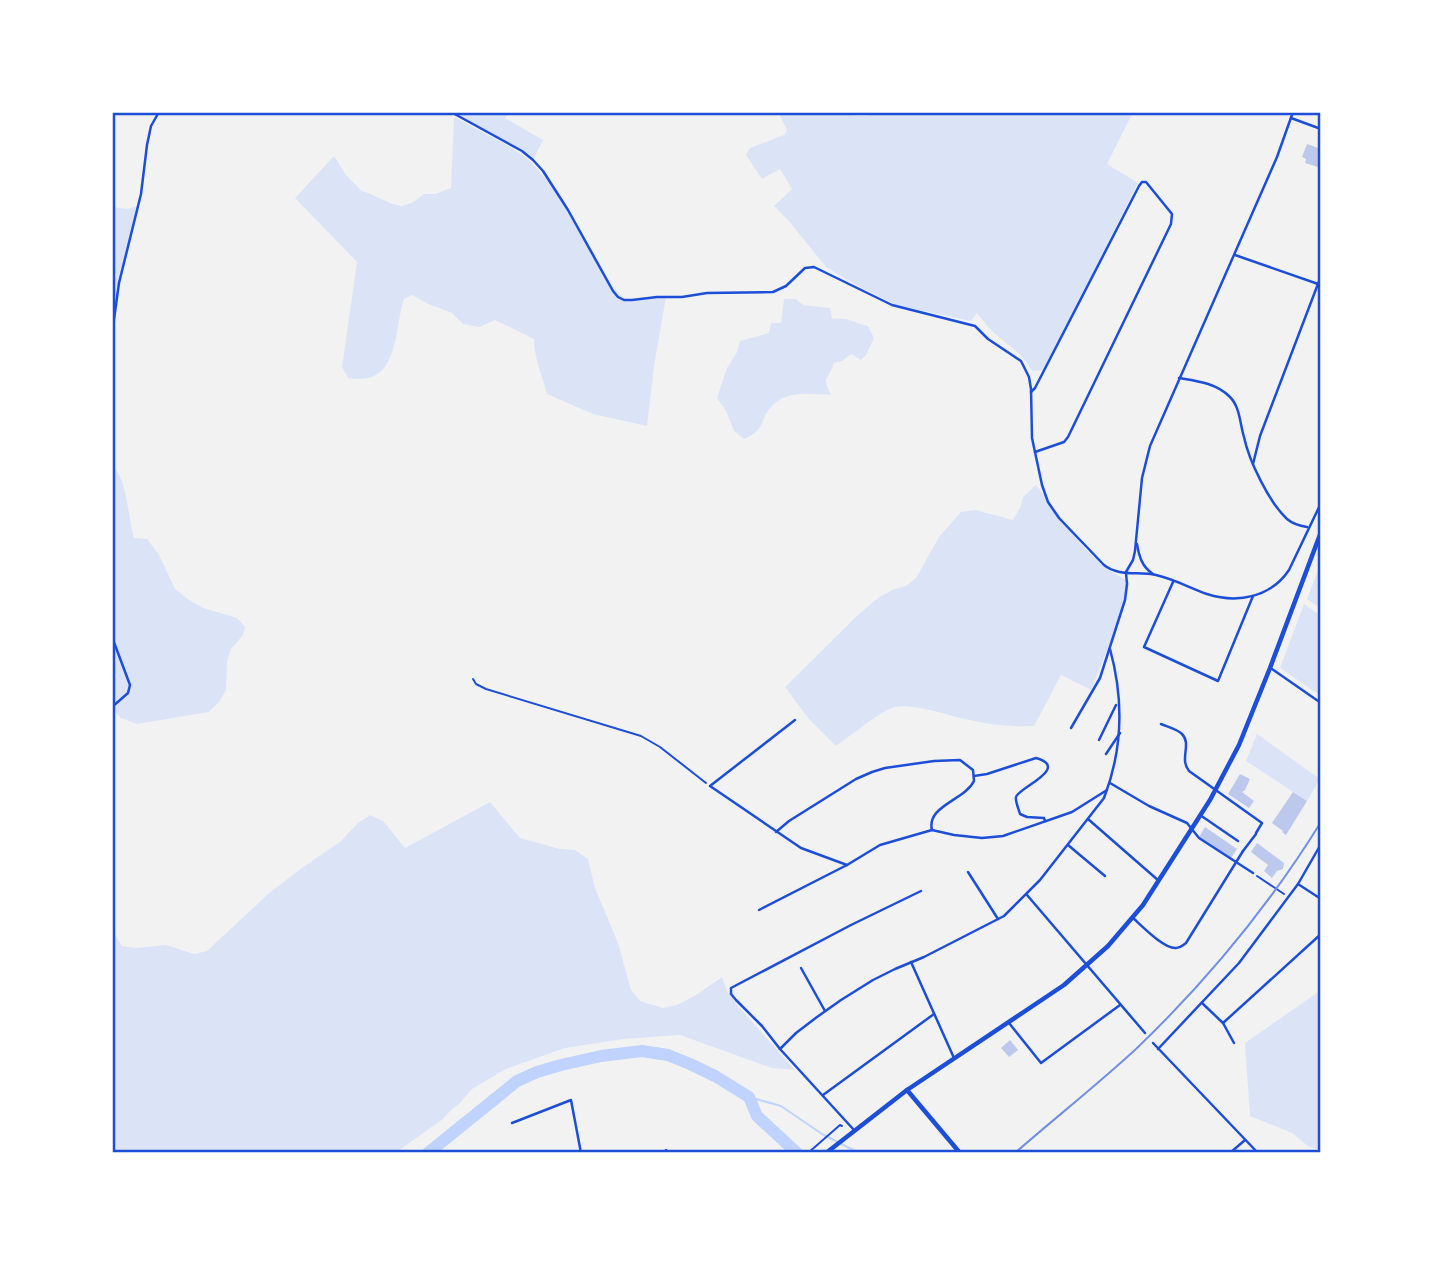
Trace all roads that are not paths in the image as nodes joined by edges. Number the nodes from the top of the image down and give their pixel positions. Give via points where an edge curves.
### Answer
1 (159, 112) edge
2 (451, 112) edge
3 (1293, 112) edge
4 (1291, 118) junction
5 (1321, 129) edge
6 (1235, 255) junction
7 (1321, 276) edge
8 (1320, 284) edge
9 (112, 334) edge
10 (1179, 378) junction
11 (1031, 393) junction
12 (1034, 453) junction
13 (1253, 464) junction
14 (1321, 504) edge
15 (1309, 528) junction
16 (1321, 532) edge
17 (1137, 541) junction
18 (1126, 573) junction
19 (1155, 575) junction
20 (1174, 581) junction
21 (1253, 596) junction
22 (112, 636) edge
23 (1110, 649) junction
24 (1270, 668) junction
25 (1118, 702) junction
26 (1321, 703) edge
27 (112, 708) edge
28 (795, 720) dead end
29 (1161, 724) dead end
30 (1071, 728) dead end
31 (1120, 733) junction
32 (1098, 740) dead end
33 (1106, 754) dead end
34 (974, 776) junction
35 (1110, 783) junction
36 (1107, 790) junction
37 (1215, 792) junction
38 (1200, 816) junction
39 (1088, 819) junction
40 (1045, 821) junction
41 (1192, 829) junction
42 (932, 830) junction
43 (776, 832) junction
44 (1321, 844) edge
45 (1068, 845) junction
46 (1246, 847) junction
47 (1235, 862) junction
48 (846, 865) junction
49 (968, 872) dead end
50 (1253, 873) road end
51 (1105, 876) dead end
52 (1158, 881) junction
53 (1298, 884) junction
54 (920, 891) dead end
55 (1027, 895) junction
56 (1321, 899) edge
57 (759, 910) dead end
58 (1133, 918) junction
59 (998, 919) junction
60 (1321, 934) edge
61 (911, 962) junction
62 (1088, 965) junction
63 (801, 968) dead end
64 (1202, 1003) junction
65 (1120, 1004) junction
66 (825, 1011) junction
67 (934, 1014) junction
68 (1009, 1023) junction
69 (1223, 1023) junction
70 (1145, 1034) dead end
71 (1153, 1043) dead end
72 (1234, 1043) dead end
73 (780, 1049) junction
74 (1158, 1049) junction
75 (954, 1058) junction
76 (907, 1090) junction
77 (823, 1095) junction
78 (512, 1123) dead end
79 (855, 1130) junction
80 (1245, 1140) junction
81 (581, 1153) edge
82 (826, 1153) edge
83 (960, 1153) edge
84 (1230, 1153) edge
85 (1258, 1153) edge

1 - 9 street via 151,126
2 - 11 street via 533,160 568,210 613,292 624,300 773,292 805,268 814,267 892,305 975,326 1021,361
3 - 4 street
4 - 5 street
4 - 6 street
6 - 8 street
6 - 10 street
7 - 8 street
8 - 13 street
10 - 13 street via 1216,387 1232,399
10 - 17 street via 1146,459
11 - 12 street
11 - 12 street via 1139,186 1146,182 1172,215 1171,223 1068,437
12 - 18 street via 1053,510 1104,565
13 - 15 street via 1287,519
14 - 15 street
15 - 21 street via 1283,579
16 - 24 main road
17 - 18 street
17 - 19 street via 1141,560
18 - 19 street
18 - 23 street via 1125,600
19 - 20 street
20 - 21 street via 1217,597
20 - 21 street via 1144,647 1218,681
22 - 27 street via 130,685
23 - 25 street
23 - 30 street via 1100,678
24 - 26 street
24 - 37 main road
25 - 31 street
25 - 32 street
28 - 43 street via 710,786
29 - 37 street via 1184,737 1184,766
31 - 33 street
31 - 35 street
34 - 40 street via 1036,758 1044,760 1043,776 1016,797 1020,814
34 - 42 street via 965,793 934,815
34 - 43 street via 974,770 960,760 885,768 856,779
35 - 36 street
35 - 41 street
36 - 39 street
36 - 40 street
37 - 38 main road
37 - 46 street via 1262,823
38 - 41 main road
38 - 46 street
39 - 45 street
39 - 52 street
40 - 42 street via 1003,836 982,838
41 - 47 street
41 - 52 main road
42 - 48 street via 880,845
43 - 48 street via 801,848
44 - 53 street
45 - 51 street
45 - 55 street
46 - 47 street
47 - 50 street
47 - 58 street via 1180,947 1166,946
48 - 57 street
49 - 59 street
52 - 58 main road
53 - 56 street
53 - 64 street via 1239,963
54 - 73 street via 731,988 731,995
55 - 59 street
55 - 62 street
58 - 62 main road
59 - 61 street
60 - 69 street
61 - 66 street
61 - 67 street
62 - 65 street
62 - 68 main road
63 - 66 street
64 - 69 street
64 - 74 street
65 - 68 street via 1041,1063
65 - 70 street
66 - 73 street
67 - 75 street
67 - 77 street
68 - 75 main road
69 - 72 street
71 - 74 street
73 - 77 street
74 - 80 street
75 - 76 main road
76 - 79 main road
76 - 83 main road
77 - 79 street
78 - 81 street via 570,1100
79 - 82 main road
80 - 84 street
80 - 85 street

